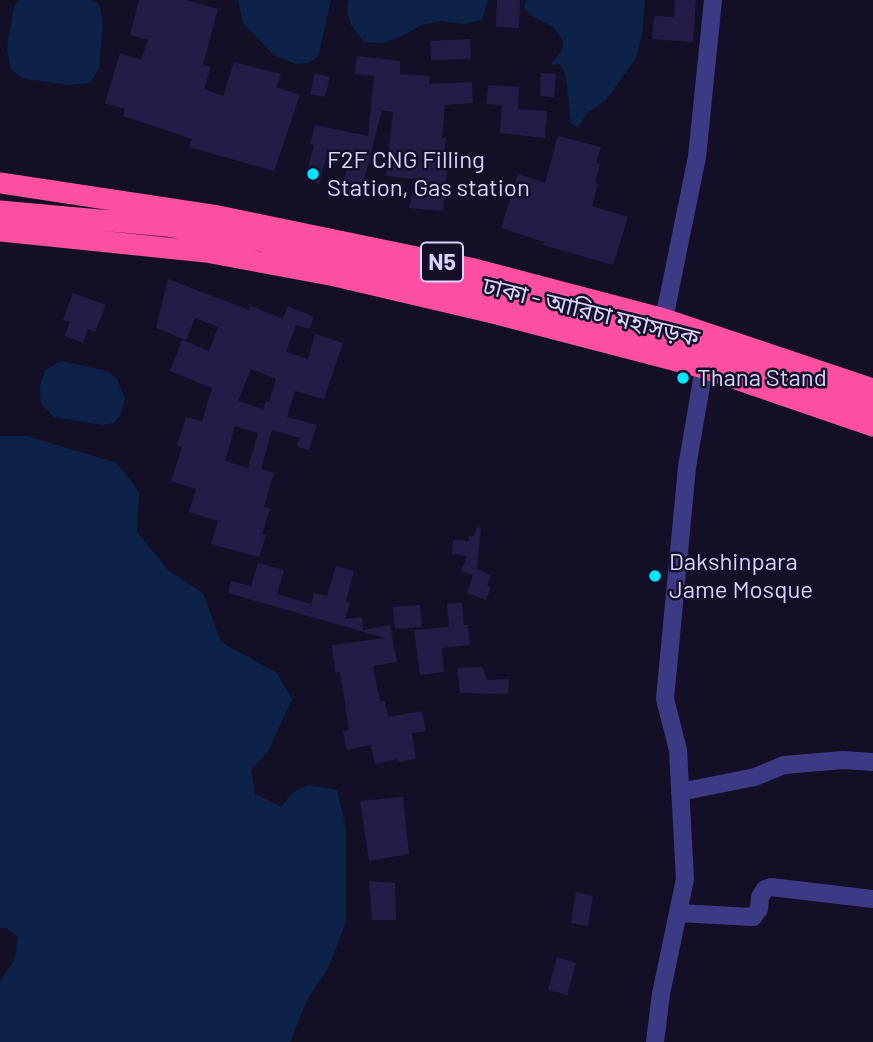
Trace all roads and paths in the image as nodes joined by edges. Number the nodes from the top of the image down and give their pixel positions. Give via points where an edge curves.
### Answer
1 (713, 0) edge
2 (0, 183) edge
3 (0, 211) edge
4 (0, 231) edge
5 (664, 319) junction
6 (704, 368) junction
7 (873, 389) edge
8 (873, 407) edge
9 (873, 426) edge
10 (873, 762) edge
11 (680, 792) junction
12 (873, 900) edge
13 (678, 913) junction
14 (655, 1042) edge

1 - 5 street via 697,157
2 - 5 highway, N5 via 311,235 470,268
3 - 8 highway, N5 via 166,226 434,278 635,331
4 - 6 highway, ঢাকা - আরিচা মহাসড়ক / N5 via 206,252 335,276
5 - 7 highway, N5
6 - 9 highway, ঢাকা - আরিচা মহাসড়ক / N5
6 - 11 street via 687,467 665,699 678,750
10 - 11 street via 784,765 755,777
11 - 13 street via 685,879
12 - 13 street via 771,887 765,888 753,917
13 - 14 street

